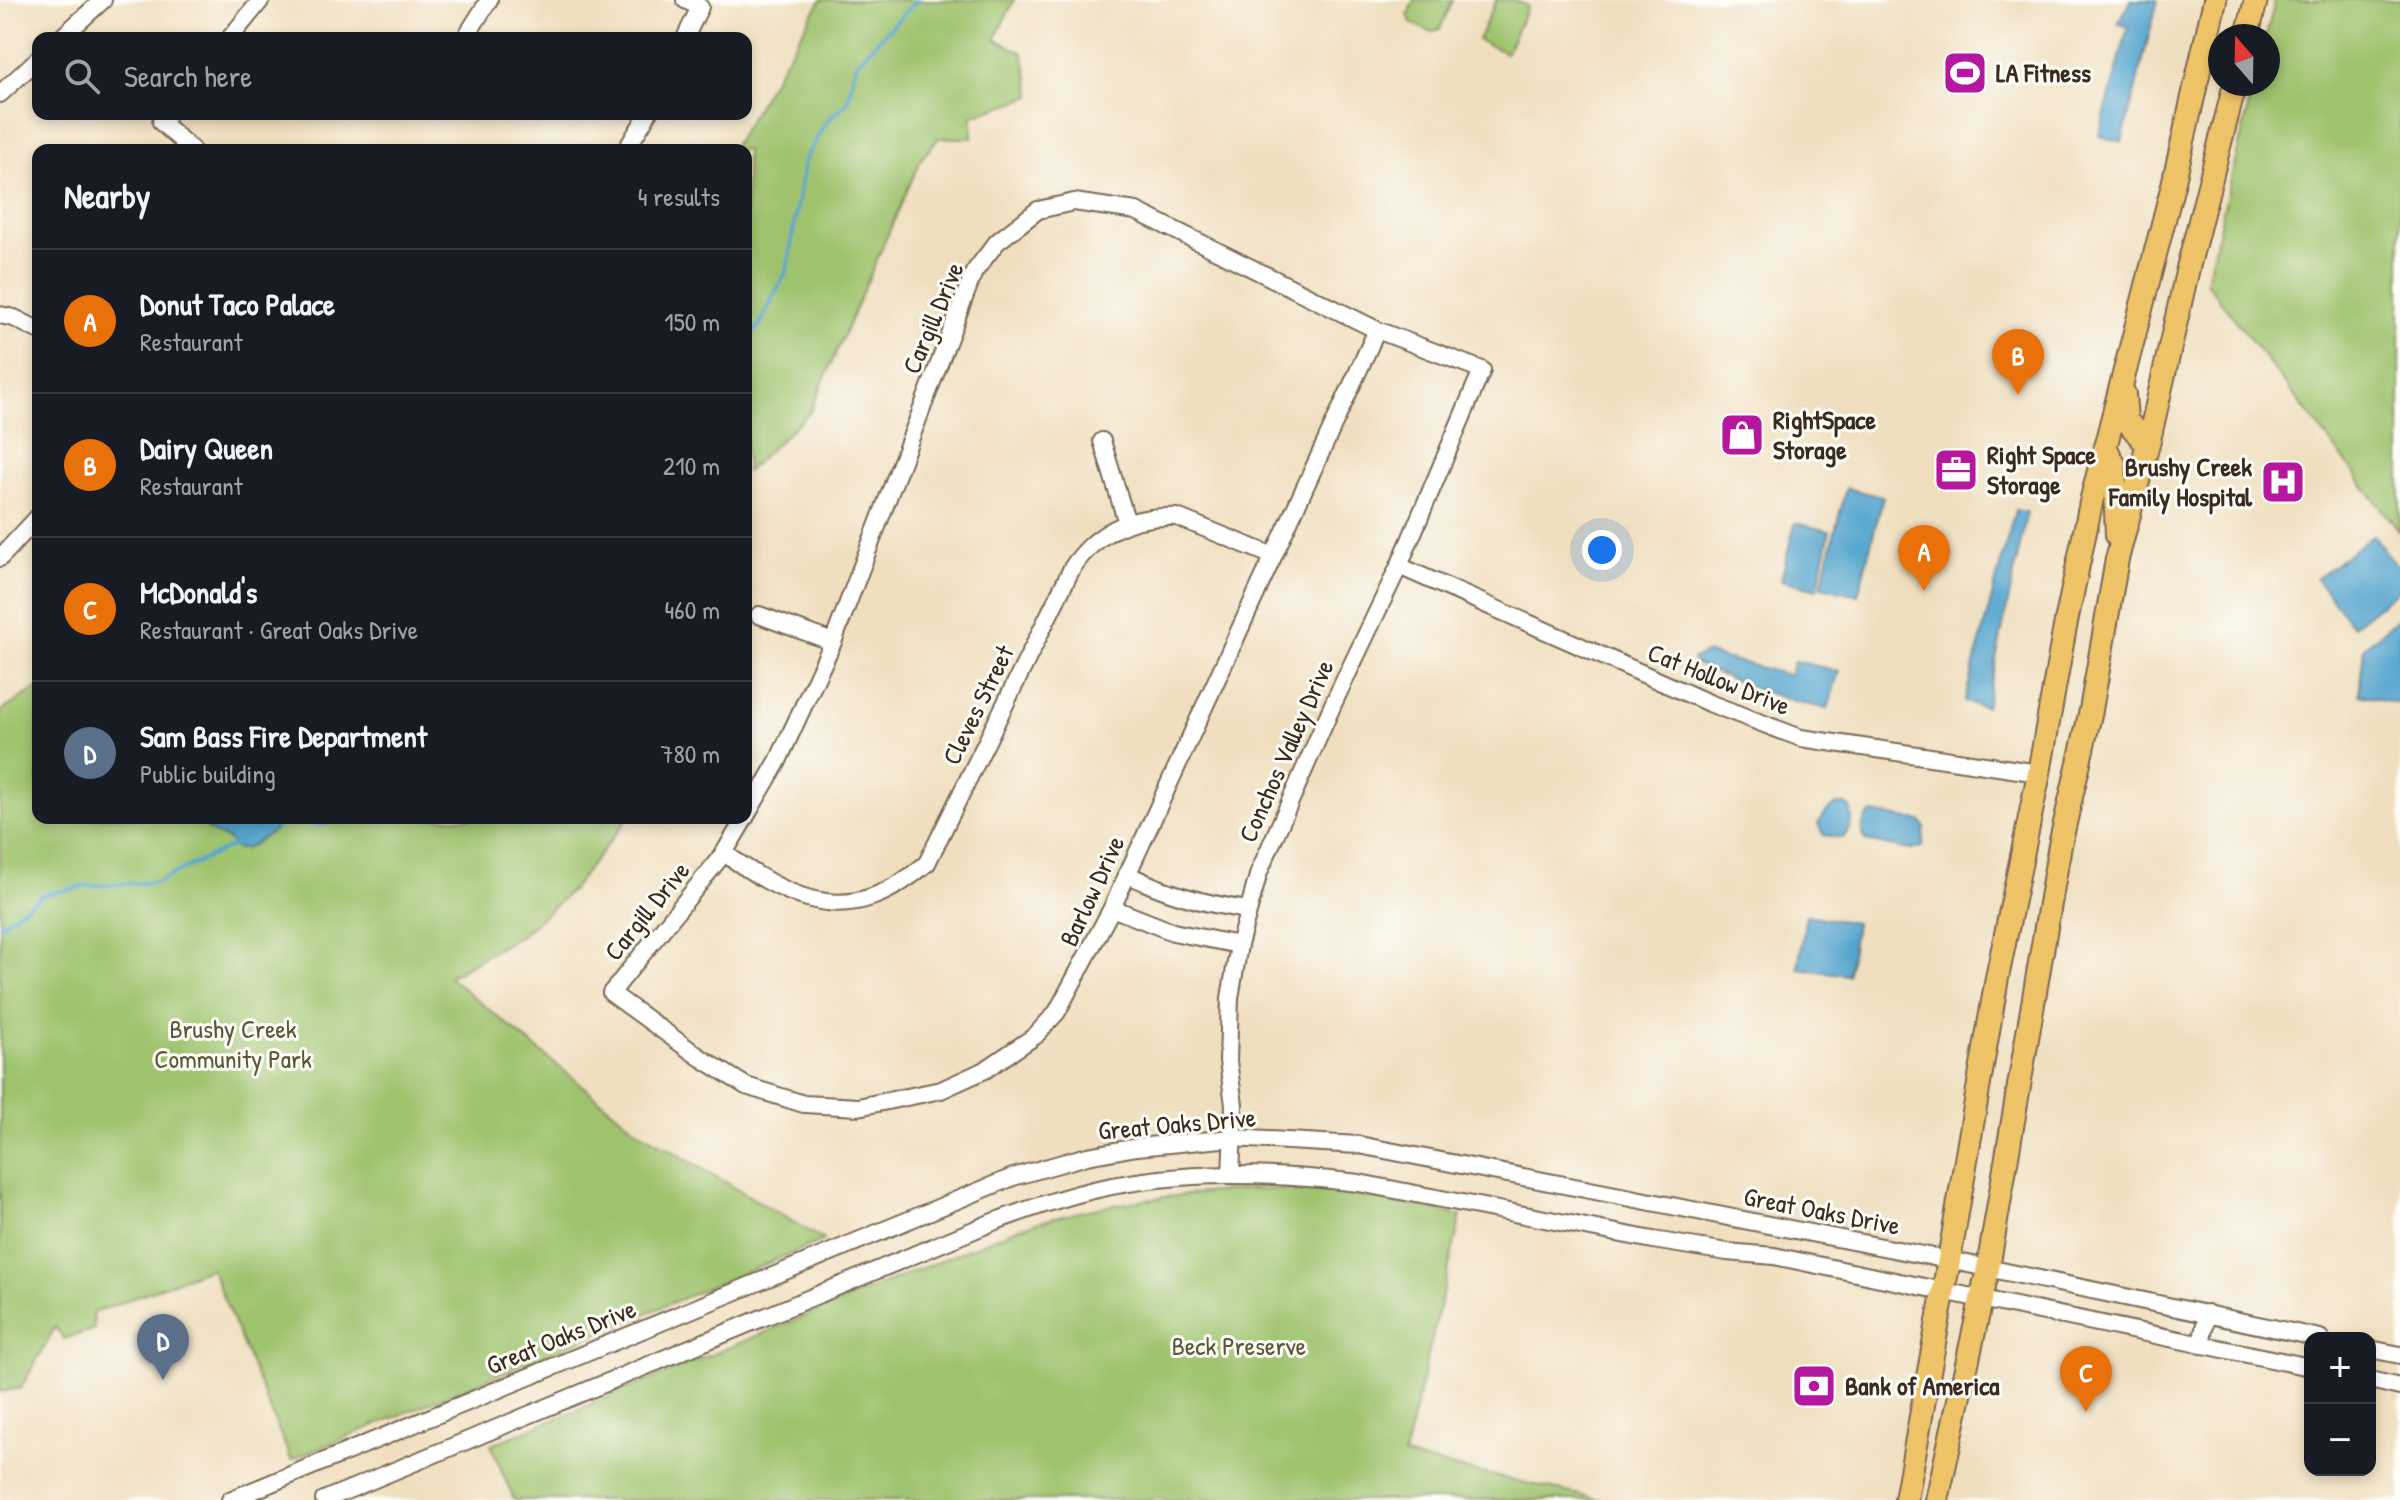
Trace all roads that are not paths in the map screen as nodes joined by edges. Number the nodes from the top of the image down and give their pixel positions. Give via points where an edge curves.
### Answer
1 (103, 0) edge
2 (261, 0) edge
3 (489, 0) edge
4 (2215, 0) edge
5 (2256, 0) edge
6 (692, 4) edge
7 (2250, 24) edge
8 (68, 32) edge
9 (235, 32) edge
10 (469, 32) edge
11 (686, 32) edge
12 (32, 65) edge
13 (0, 94) edge
14 (2232, 96) edge
15 (166, 120) edge
16 (644, 120) edge
17 (187, 144) edge
18 (630, 144) edge
19 (0, 315) edge
20 (32, 327) edge
21 (1377, 330) junction
22 (1482, 370) joint
23 (2123, 381) junction
24 (2149, 440) junction
25 (1102, 441) dead end
26 (2105, 447) junction
27 (32, 523) edge
28 (1127, 523) junction
29 (1271, 555) junction
30 (0, 558) edge
31 (2117, 559) junction
32 (1399, 566) junction
33 (759, 615) dead end
34 (833, 642) junction
35 (2039, 773) junction
36 (752, 805) edge
37 (741, 824) edge
38 (724, 853) junction
39 (1127, 874) junction
40 (1112, 908) junction
41 (1248, 910) junction
42 (1239, 945) junction
43 (611, 993) joint
44 (1232, 1138) junction
45 (1231, 1175) junction
46 (1949, 1260) junction
47 (1988, 1268) junction
48 (1944, 1289) junction
49 (1981, 1300) junction
50 (2207, 1313) junction
51 (2304, 1334) edge
52 (2201, 1345) junction
53 (2376, 1350) edge
54 (2400, 1355) edge
55 (2304, 1366) edge
56 (2376, 1381) edge
57 (2400, 1387) edge
58 (230, 1500) edge
59 (324, 1500) edge
60 (1906, 1500) edge
61 (1937, 1500) edge

1 - 8 street
2 - 9 street
3 - 10 street
4 - 23 main road
5 - 7 main road
6 - 11 street
12 - 13 street
14 - 24 main road
15 - 17 street
16 - 18 street
19 - 20 street
21 - 22 street, Cargill Drive
21 - 29 street, Barlow Drive
21 - 34 street, Cargill Drive via 1136,211 1074,202 1038,210 997,242 974,272
22 - 32 street, Conchos Valley Drive
23 - 24 main road via 2126,420
23 - 26 main road
24 - 31 main road
25 - 28 street
26 - 31 main road via 2114,464
26 - 35 main road
27 - 30 street
28 - 29 street, Cleves Street via 1177,517
28 - 38 street, Cleves Street via 1100,536 1072,568 927,863 873,898 847,904 801,897
29 - 39 street, Barlow Drive
31 - 47 main road via 2091,710 2060,845
32 - 35 street, Cat Hollow Drive via 1695,697 1801,738
32 - 41 street, Conchos Valley Drive via 1259,872
33 - 34 street
34 - 36 street, Cargill Drive
35 - 46 main road via 1997,978
37 - 38 street, Cargill Drive
38 - 43 street, Cargill Drive
39 - 40 street, Barlow Drive
39 - 41 street via 1200,903
40 - 42 street via 1173,932
40 - 43 street, Barlow Drive via 1057,1012 1035,1036 985,1070 941,1090 889,1102 858,1107 804,1104 746,1086
41 - 42 street, Conchos Valley Drive
42 - 44 street, Conchos Valley Drive via 1230,998
44 - 45 street, Conchos Valley Drive
44 - 46 street, Great Oaks Drive via 1359,1145
44 - 58 street, Great Oaks Drive via 1125,1149 1013,1177
45 - 48 street, Great Oaks Drive via 1359,1183
45 - 59 street, Great Oaks Drive via 1122,1184 993,1222
46 - 47 street, Great Oaks Drive
46 - 48 main road
47 - 49 main road
47 - 50 street, Great Oaks Drive
48 - 49 street, Great Oaks Drive
48 - 60 main road
49 - 52 street, Great Oaks Drive
49 - 61 main road
50 - 51 street, Great Oaks Drive
50 - 52 street
52 - 55 street, Great Oaks Drive
53 - 54 street
56 - 57 street

